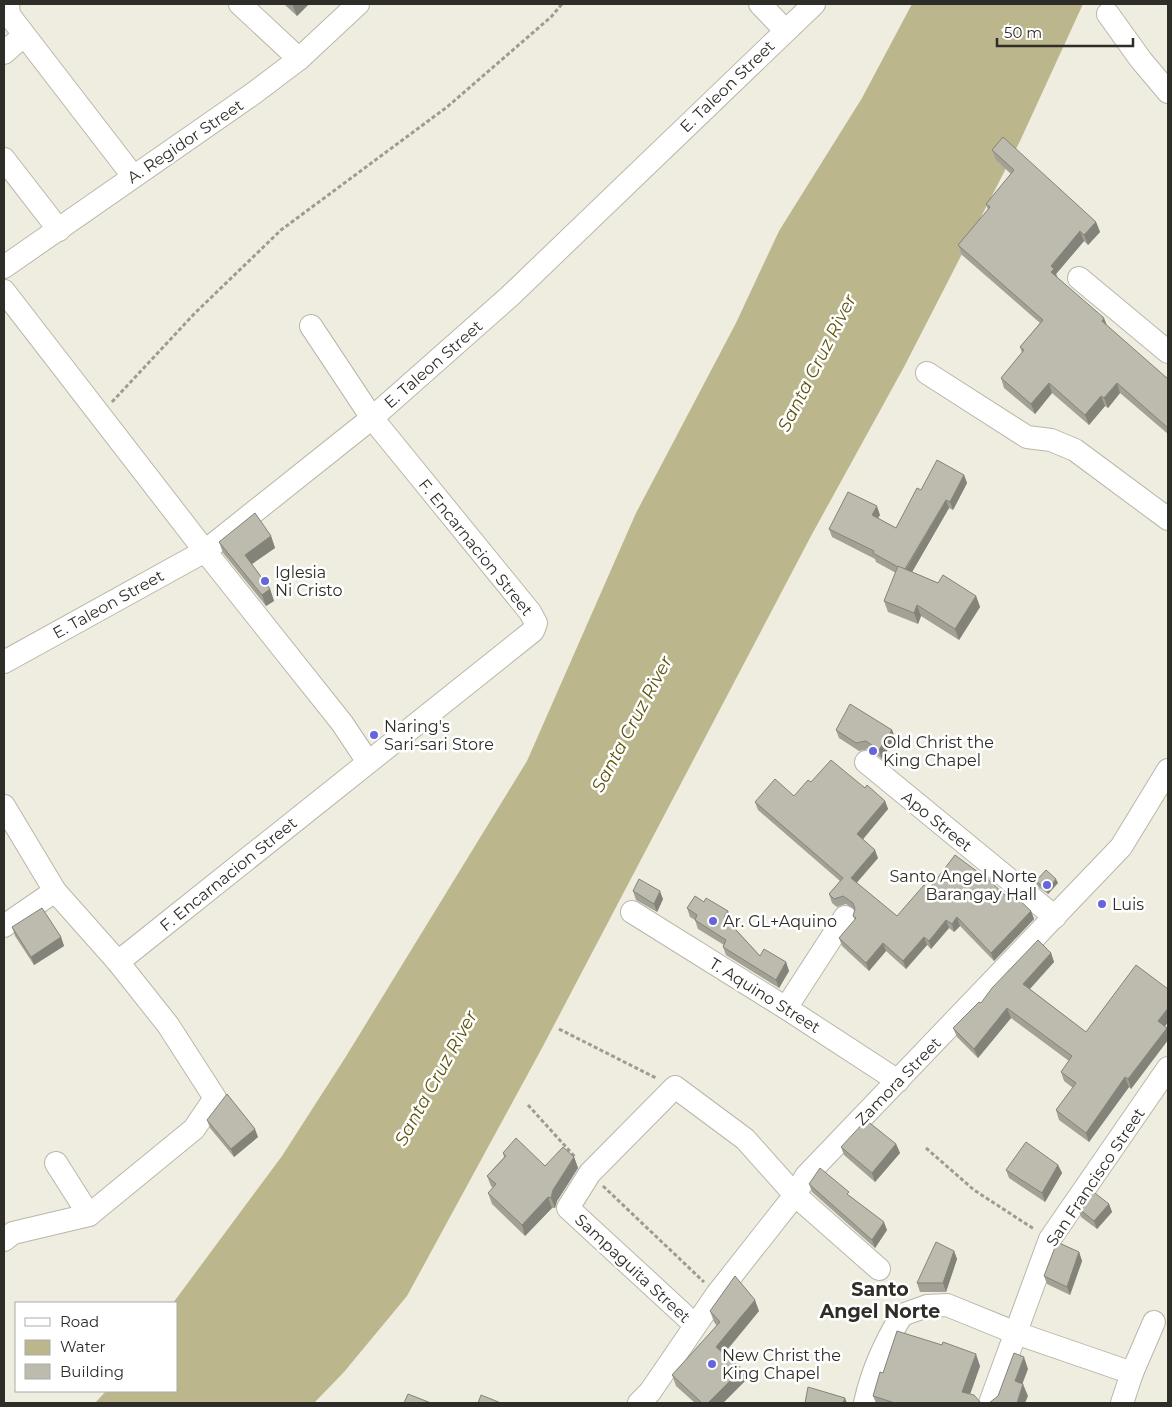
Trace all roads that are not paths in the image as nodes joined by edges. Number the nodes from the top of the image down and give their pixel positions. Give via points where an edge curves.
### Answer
1 (8, 4) edge
2 (240, 4) edge
3 (358, 4) edge
4 (760, 4) edge
5 (814, 4) edge
6 (1108, 14) dead end
7 (785, 30) junction
8 (24, 35) junction
9 (4, 54) edge
10 (299, 59) junction
11 (1168, 92) edge
12 (4, 159) edge
13 (133, 176) junction
14 (59, 230) junction
15 (4, 268) edge
16 (1079, 278) dead end
17 (4, 291) edge
18 (311, 326) dead end
19 (1168, 352) edge
20 (928, 373) dead end
21 (372, 418) junction
22 (1168, 520) edge
23 (205, 551) junction
24 (4, 662) edge
25 (368, 762) junction
26 (866, 762) dead end
27 (1168, 770) edge
28 (4, 806) edge
29 (55, 890) junction
30 (632, 912) dead end
31 (845, 917) dead end
32 (1055, 917) junction
33 (4, 926) edge
34 (118, 962) junction
35 (786, 1008) junction
36 (1168, 1068) edge
37 (898, 1081) junction
38 (56, 1163) dead end
39 (796, 1195) junction
40 (89, 1215) junction
41 (4, 1240) edge
42 (879, 1269) dead end
43 (1154, 1322) dead end
44 (695, 1325) junction
45 (1016, 1333) junction
46 (1132, 1373) junction
47 (650, 1400) edge
48 (865, 1403) edge
49 (990, 1403) edge
50 (1122, 1403) edge

1 - 8 street via 9,15
2 - 10 street
3 - 10 street, A. Regidor Street
4 - 7 street
5 - 7 street, E. Taleon Street
6 - 11 street
7 - 21 street, E. Taleon Street via 510,296
8 - 9 street
8 - 13 street
10 - 13 street, A. Regidor Street
12 - 14 street
13 - 14 street, A. Regidor Street
14 - 15 street, A. Regidor Street
16 - 19 street
17 - 23 street
18 - 21 street, F. Encarnacion Street
20 - 22 street via 1027,437 1051,440 1075,450
21 - 23 street, E. Taleon Street
21 - 25 street, F. Encarnacion Street via 536,623 533,631
23 - 24 street, E. Taleon Street
23 - 25 street via 342,723
25 - 34 street, F. Encarnacion Street
26 - 32 street, Apo Street
27 - 32 street, Zamora Street via 1121,847
28 - 29 street
29 - 33 street
29 - 34 street
30 - 35 street, T. Aquino Street
31 - 35 street
32 - 37 street, Zamora Street
34 - 40 street via 168,1025 215,1098 194,1129
35 - 37 street, T. Aquino Street
36 - 45 street, San Francisco Street via 1050,1239
37 - 39 street, Zamora Street via 806,1176
38 - 40 street
39 - 42 street
39 - 44 street, Zamora Street
39 - 44 street, Sampaguita Street via 745,1139 675,1087 590,1173 568,1208
40 - 41 street via 13,1233
43 - 46 street
44 - 47 street, Zamora Street
45 - 46 street
45 - 48 street via 947,1305 927,1306 902,1315 885,1342
45 - 49 street, San Francisco Street
46 - 50 street

